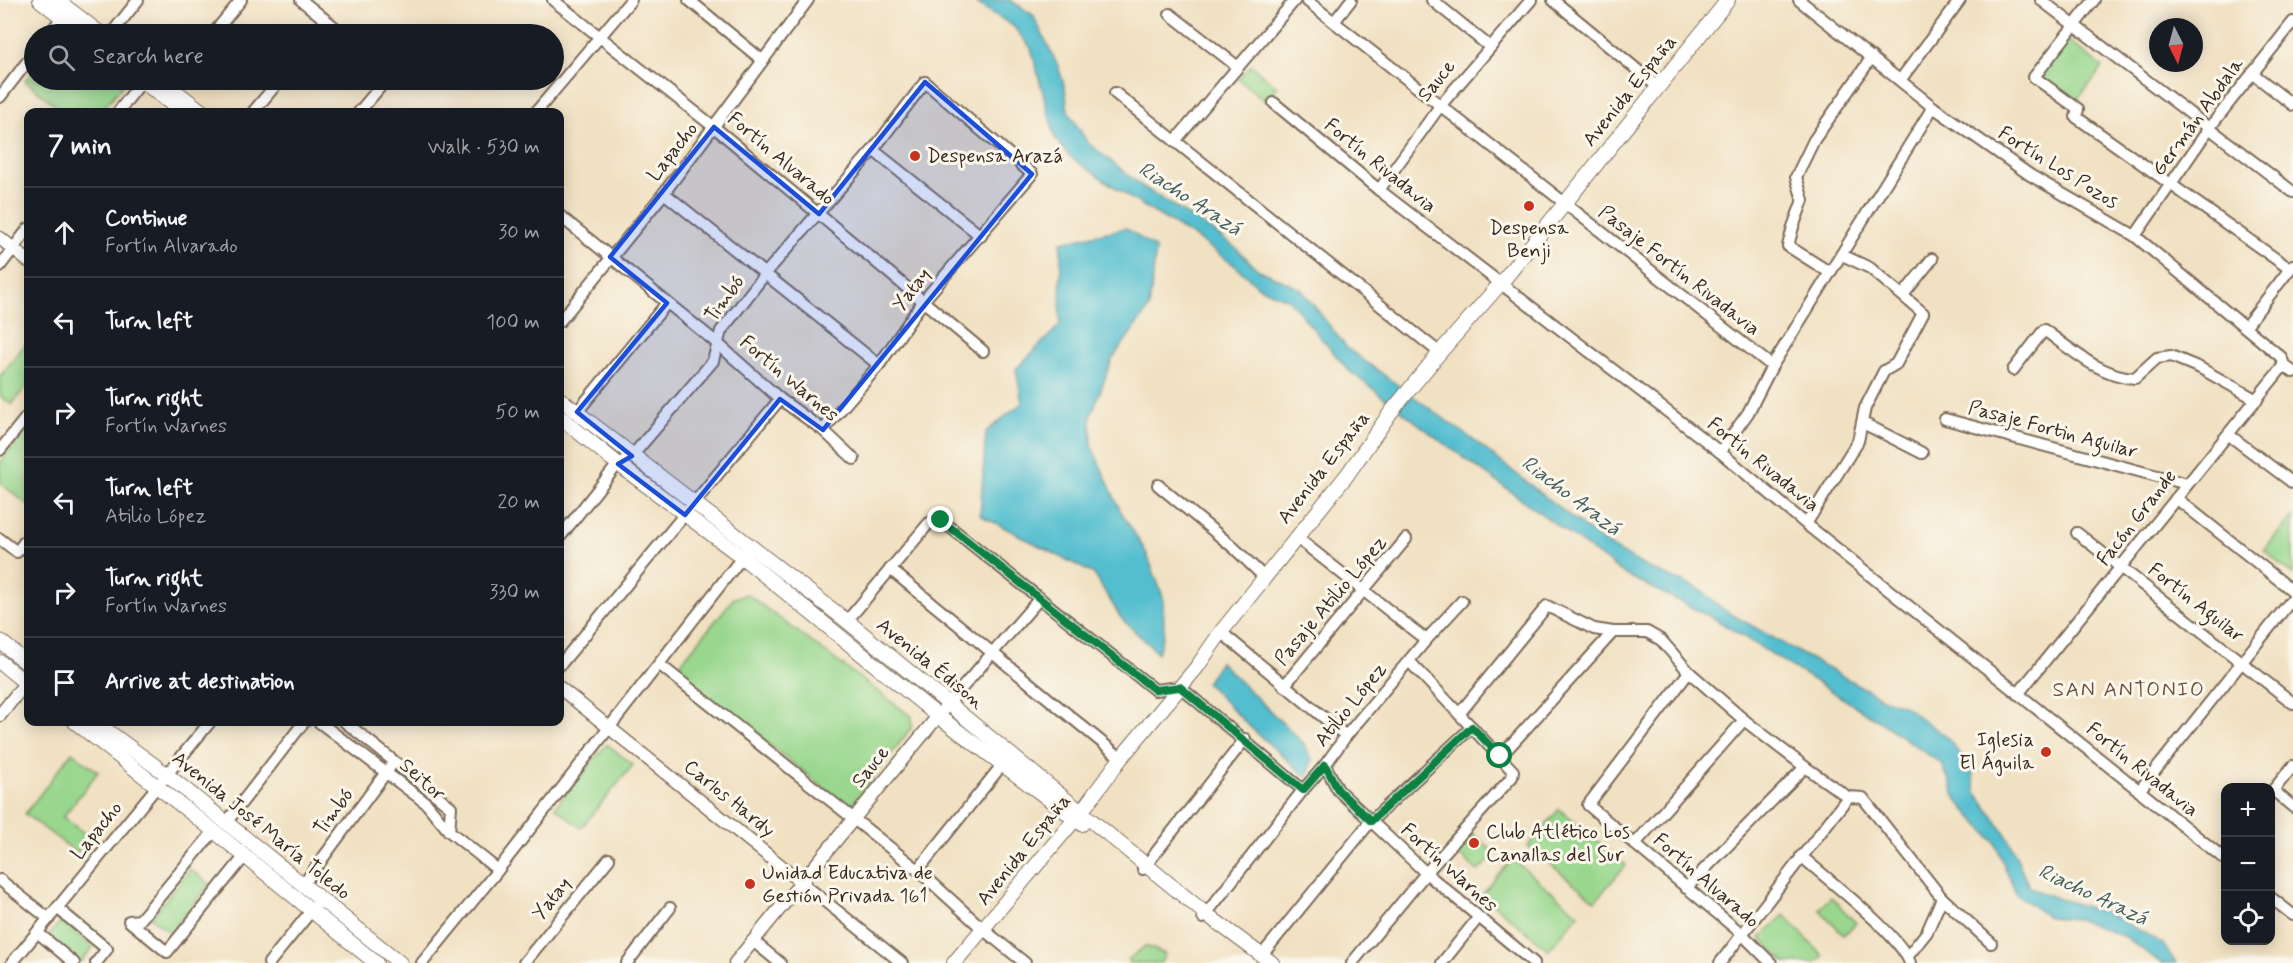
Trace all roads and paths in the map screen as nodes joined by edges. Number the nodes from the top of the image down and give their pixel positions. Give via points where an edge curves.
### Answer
1 (40, 0) edge
2 (57, 0) edge
3 (138, 0) edge
4 (241, 0) edge
5 (301, 0) edge
6 (553, 0) edge
7 (631, 0) edge
8 (689, 0) edge
9 (808, 0) edge
10 (1295, 0) edge
11 (1306, 0) edge
12 (1351, 0) edge
13 (1432, 0) edge
14 (1531, 0) edge
15 (1553, 0) edge
16 (1728, 0) edge
17 (1798, 0) edge
18 (1960, 0) edge
19 (2041, 0) edge
20 (2094, 0) edge
21 (65, 14) junction
22 (1170, 14) dead end
23 (327, 22) joint
24 (1334, 22) junction
25 (2293, 22) edge
26 (57, 24) edge
27 (74, 24) edge
28 (83, 24) edge
29 (119, 24) edge
30 (221, 24) edge
31 (330, 24) edge
32 (2074, 25) junction
33 (601, 38) junction
34 (1491, 47) junction
35 (1872, 57) junction
36 (762, 60) junction
37 (24, 66) edge
38 (1238, 67) junction
39 (2253, 73) junction
40 (1900, 79) junction
41 (564, 80) edge
42 (1658, 87) junction
43 (134, 90) edge
44 (154, 90) edge
45 (178, 90) edge
46 (272, 90) edge
47 (378, 90) edge
48 (555, 90) edge
49 (1115, 93) dead end
50 (0, 97) edge
51 (1274, 103) dead end
52 (2293, 105) edge
53 (1440, 106) junction
54 (1933, 107) junction
55 (121, 108) edge
56 (177, 108) edge
57 (198, 108) edge
58 (256, 108) edge
59 (362, 108) edge
60 (540, 108) edge
61 (714, 127) junction
62 (2210, 128) junction
63 (1175, 141) junction
64 (873, 150) junction
65 (1032, 174) joint
66 (2171, 183) junction
67 (1379, 190) junction
68 (2293, 192) edge
69 (664, 193) junction
70 (1565, 204) junction
71 (819, 214) junction
72 (564, 219) edge
73 (24, 234) edge
74 (981, 236) junction
75 (2134, 236) junction
76 (0, 238) edge
77 (13, 249) junction
78 (1842, 255) junction
79 (609, 257) junction
80 (24, 258) edge
81 (1932, 259) dead end
82 (0, 266) edge
83 (2291, 267) edge
84 (1829, 272) junction
85 (765, 274) junction
86 (1501, 283) junction
87 (1903, 295) junction
88 (924, 300) junction
89 (668, 303) junction
90 (564, 316) edge
91 (2245, 327) junction
92 (717, 343) junction
93 (983, 351) dead end
94 (1440, 352) junction
95 (879, 365) junction
96 (1772, 366) junction
97 (2289, 368) edge
98 (2013, 370) dead end
99 (780, 399) junction
100 (2257, 400) junction
101 (564, 405) edge
102 (577, 412) junction
103 (1945, 419) dead end
104 (24, 420) edge
105 (564, 420) edge
106 (1863, 423) junction
107 (823, 430) junction
108 (2229, 435) junction
109 (0, 450) edge
110 (1720, 452) junction
111 (1922, 453) dead end
112 (633, 456) junction
113 (854, 459) dead end
114 (618, 464) junction
115 (2293, 483) edge
116 (2187, 484) junction
117 (1158, 485) dead end
118 (2176, 498) junction
119 (689, 509) junction
120 (1806, 524) junction
121 (564, 532) edge
122 (2077, 533) dead end
123 (1296, 537) junction
124 (0, 539) edge
125 (1406, 539) dead end
126 (24, 542) edge
127 (747, 552) junction
128 (2122, 568) junction
129 (890, 569) junction
130 (1264, 578) junction
131 (1363, 590) junction
132 (2293, 591) edge
133 (1040, 598) junction
134 (2293, 598) edge
135 (1462, 601) dead end
136 (847, 621) junction
137 (1221, 632) junction
138 (1613, 632) junction
139 (1426, 640) junction
140 (0, 641) edge
141 (994, 653) junction
142 (564, 660) edge
143 (24, 661) edge
144 (0, 662) edge
145 (1410, 662) junction
146 (2242, 662) junction
147 (660, 664) junction
148 (1689, 672) junction
149 (24, 679) edge
150 (1284, 686) junction
151 (24, 687) edge
152 (1180, 687) junction
153 (564, 691) edge
154 (2018, 694) junction
155 (2293, 703) edge
156 (948, 704) junction
157 (1459, 714) junction
158 (0, 715) edge
159 (939, 716) junction
160 (1744, 720) junction
161 (80, 726) edge
162 (100, 726) edge
163 (207, 726) edge
164 (301, 726) edge
165 (324, 726) edge
166 (350, 726) edge
167 (1472, 727) junction
168 (609, 728) junction
169 (1346, 736) junction
170 (1245, 739) junction
171 (1500, 756) junction
172 (1121, 758) junction
173 (1006, 760) junction
174 (394, 761) junction
175 (1325, 765) junction
176 (2293, 766) edge
177 (1805, 767) junction
178 (386, 772) junction
179 (166, 774) junction
180 (156, 787) junction
181 (2275, 789) edge
182 (1303, 790) junction
183 (2139, 791) junction
184 (2275, 795) edge
185 (1848, 797) junction
186 (2293, 807) edge
187 (1078, 816) junction
188 (854, 819) junction
189 (1371, 821) junction
190 (220, 827) junction
191 (449, 831) junction
192 (1635, 844) junction
193 (2221, 852) edge
194 (1801, 856) junction
195 (244, 857) junction
196 (609, 859) dead end
197 (1145, 866) junction
198 (498, 870) junction
199 (918, 870) junction
200 (1426, 873) junction
201 (0, 880) edge
202 (801, 882) junction
203 (303, 885) junction
204 (1686, 888) junction
205 (1942, 898) junction
206 (2275, 900) edge
207 (316, 905) junction
208 (57, 908) junction
209 (670, 908) dead end
210 (2293, 915) edge
211 (1205, 916) junction
212 (1478, 918) junction
213 (49, 919) junction
214 (984, 930) junction
215 (38, 932) junction
216 (1742, 934) junction
217 (753, 941) junction
218 (1991, 943) dead end
219 (1265, 960) edge
220 (1909, 960) edge
221 (528, 962) edge
222 (12, 963) edge
223 (74, 963) edge
224 (96, 963) edge
225 (269, 963) edge
226 (376, 963) edge
227 (400, 963) edge
228 (422, 963) edge
229 (627, 963) edge
230 (735, 963) edge
231 (780, 963) edge
232 (902, 963) edge
233 (954, 963) edge
234 (1025, 963) edge
235 (1352, 963) edge
236 (1442, 963) edge
237 (1533, 963) edge
238 (1720, 963) edge
239 (1771, 963) edge

1 - 21 main road
2 - 21 main road
3 - 29 street
4 - 30 street
5 - 23 street
6 - 33 street, Fortín Alvarado
7 - 33 street
8 - 36 street
9 - 36 street, Lapacho
10 - 38 street
11 - 24 street, Pasaje Fortín Rivadavia
12 - 24 street
13 - 34 street
14 - 34 street, Sauce
15 - 42 street
16 - 42 main road, Avenida España
17 - 35 street, Fortín Los Pozos
18 - 40 street
19 - 32 street
20 - 32 street
21 - 26 street
21 - 27 main road
21 - 28 main road
22 - 38 street
23 - 31 street
24 - 53 street, Pasaje Fortín Rivadavia
25 - 39 street, Germán Abdala
32 - 62 street
32 - 66 street via 2034,77 2078,109 2076,117
33 - 41 street
33 - 61 street, Fortín Alvarado
34 - 53 street, Sauce
35 - 40 street, Fortín Los Pozos
35 - 84 street via 1814,141 1796,177 1803,200 1788,246
36 - 61 street, Lapacho
37 - 50 street
38 - 63 street
39 - 52 street
39 - 62 street, Germán Abdala
40 - 54 street, Fortín Los Pozos
42 - 70 main road, Avenida España
43 - 55 street
44 - 56 main road
45 - 57 main road
46 - 58 street
47 - 59 street
48 - 60 street
49 - 63 street
51 - 67 street, Fortín Rivadavia
53 - 67 street, Sauce
53 - 70 street, Pasaje Fortín Rivadavia
54 - 75 street, Fortín Los Pozos via 2030,175
54 - 78 street
61 - 69 street, Lapacho
61 - 71 street, Fortín Alvarado
62 - 66 street, Germán Abdala
62 - 68 street
63 - 94 street
64 - 65 street, Timbó via 925,82
64 - 71 street, Timbó
64 - 74 street
65 - 74 street, Yatay
66 - 75 street, Germán Abdala
66 - 83 street
67 - 86 street, Fortín Rivadavia
69 - 79 street, Lapacho
69 - 85 street
70 - 86 main road, Avenida España
70 - 96 street, Pasaje Fortín Rivadavia
71 - 85 street, Timbó
71 - 88 street, Fortín Alvarado
72 - 79 street, Fortín Warnes
73 - 77 street
74 - 88 street, Yatay
75 - 91 street, Fortín Los Pozos
76 - 77 street
77 - 80 street
77 - 82 street
78 - 84 street
78 - 87 street via 1870,268
79 - 89 street, Fortín Warnes
79 - 90 street, Lapacho
81 - 87 street
83 - 91 street
84 - 96 street
85 - 92 street, Timbó via 721,331
85 - 95 street
86 - 94 main road, Avenida España
86 - 110 street, Fortín Rivadavia
87 - 106 street via 1923,313 1896,364 1884,371 1865,408
88 - 93 street, Fortín Alvarado
88 - 95 street, Yatay
89 - 92 street, Fortín Warnes
89 - 102 street
91 - 97 street, Fortín Los Pozos
92 - 99 street, Fortín Warnes
92 - 112 street, Timbó via 713,361
94 - 123 main road, Avenida España
95 - 107 street, Yatay
96 - 110 street via 1748,413
97 - 100 street, Facón Grande
98 - 100 street via 2044,330 2119,378 2135,378 2157,358 2171,356
99 - 107 street, Fortín Warnes
99 - 119 street
100 - 108 street, Facón Grande
101 - 102 main road, Avenida Édison
102 - 112 main road, Avenida Édison
103 - 116 street, Pasaje Fortin Aguilar
104 - 109 street
105 - 114 main road, Avenida Édison
106 - 111 street
106 - 120 street via 1858,441
107 - 113 street, Fortín Warnes
108 - 115 street
108 - 116 street, Facón Grande
110 - 120 street, Fortín Rivadavia
112 - 114 street, Timbó
112 - 119 main road, Avenida Édison
114 - 119 main road, Avenida Édison
114 - 121 street, Timbó
116 - 118 street, Facón Grande
117 - 130 street
118 - 128 street, Facón Grande
118 - 132 street
119 - 127 main road, Avenida Édison
119 - 142 street
120 - 154 street, Fortín Rivadavia
122 - 128 street, Fortín Aguilar
123 - 130 main road, Avenida España
123 - 131 street
124 - 126 street via 17,552
125 - 131 street, Pasaje Atilio López
127 - 136 main road, Avenida Édison
127 - 147 street
127 - 159 main road, Avenida Édison
128 - 146 street, Fortín Aguilar
128 - 154 street, Facón Grande
129 - 133 street via 928,523 941,520
129 - 136 street
129 - 141 street
130 - 137 main road, Avenida España
131 - 139 street
131 - 150 street, Pasaje Atilio López
133 - 141 street, Sauce
133 - 152 street via 1155,690
134 - 146 street
135 - 139 street, Atilio López
136 - 156 main road, Avenida Édison
137 - 150 street
137 - 152 main road, Avenida España
138 - 148 street via 1647,632 1661,640
138 - 157 street via 1594,629 1547,606
138 - 171 street
139 - 145 street, Atilio López
140 - 143 main road
141 - 156 street, Sauce
141 - 172 street
144 - 149 main road
145 - 157 street
145 - 169 street, Atilio López
146 - 155 street, Fortín Aguilar
146 - 183 street
147 - 168 street
147 - 188 street
148 - 160 street
148 - 192 street, Fortín Alvarado via 1588,805
150 - 169 street
151 - 158 street
152 - 170 street
152 - 172 main road, Avenida España
153 - 168 street, Carlos Hardy
154 - 183 street, Fortín Rivadavia
156 - 159 street, Sauce
156 - 173 main road, Avenida Édison
157 - 167 street
159 - 173 main road, Avenida Édison
159 - 188 street, Sauce
160 - 177 street
160 - 192 street
161 - 180 main road, Avenida José María Toledo
162 - 179 main road, Avenida José María Toledo
163 - 179 street, Lapacho
164 - 190 street
165 - 178 street, Seitor
166 - 174 street, Seitor
167 - 171 street
167 - 189 street
168 - 198 street
168 - 202 street, Carlos Hardy
169 - 175 street, Atilio López
170 - 182 street
170 - 197 street
171 - 200 street via 1513,771 1512,777
172 - 187 main road, Avenida España
173 - 187 main road, Avenida Édison
173 - 199 street
174 - 178 street, Timbó
174 - 191 street, Seitor via 451,807
175 - 182 street, Atilio López
175 - 189 street, Fortín Warnes via 1338,790
176 - 181 street
177 - 185 street
177 - 204 street
178 - 191 street, Seitor via 426,803
178 - 203 street, Timbó
179 - 180 street, Lapacho
179 - 190 main road, Avenida José María Toledo
180 - 190 main road, Avenida José María Toledo
180 - 208 street, Lapacho
182 - 211 street, Atilio López
183 - 193 street, Fortín Rivadavia
184 - 186 street
185 - 194 street
185 - 205 street via 1863,798
187 - 197 main road, Avenida Édison
187 - 214 main road, Avenida España
188 - 199 street
188 - 202 street, Sauce
189 - 200 street, Fortín Warnes
189 - 219 street
190 - 195 main road, Avenida José María Toledo
190 - 195 street via 140,920 129,921 167,952
190 - 203 main road, Avenida José María Toledo
191 - 198 street, Seitor
192 - 204 street, Fortín Alvarado
194 - 216 street
194 - 220 street via 1889,933
195 - 207 main road, Avenida José María Toledo
196 - 221 street, Yatay
197 - 211 main road, Avenida Édison
198 - 228 street
199 - 214 street
200 - 212 street, Fortín Warnes
200 - 235 street
201 - 213 street
202 - 217 street, Sauce
202 - 232 street, Carlos Hardy
203 - 207 main road, Avenida José María Toledo
204 - 216 street, Fortín Alvarado
205 - 218 street
205 - 220 street
206 - 210 street
207 - 225 street
207 - 226 main road, Avenida José María Toledo
207 - 227 main road, Avenida José María Toledo
208 - 213 street, Lapacho
208 - 224 street via 107,949
209 - 229 street
211 - 219 main road, Avenida Édison
212 - 236 street
212 - 237 street, Fortín Warnes
213 - 215 street, Lapacho
214 - 233 main road, Avenida España
214 - 234 street
215 - 222 street, Lapacho
215 - 223 street
216 - 238 street
216 - 239 street, Fortín Alvarado
217 - 230 street, Sauce
217 - 231 street

